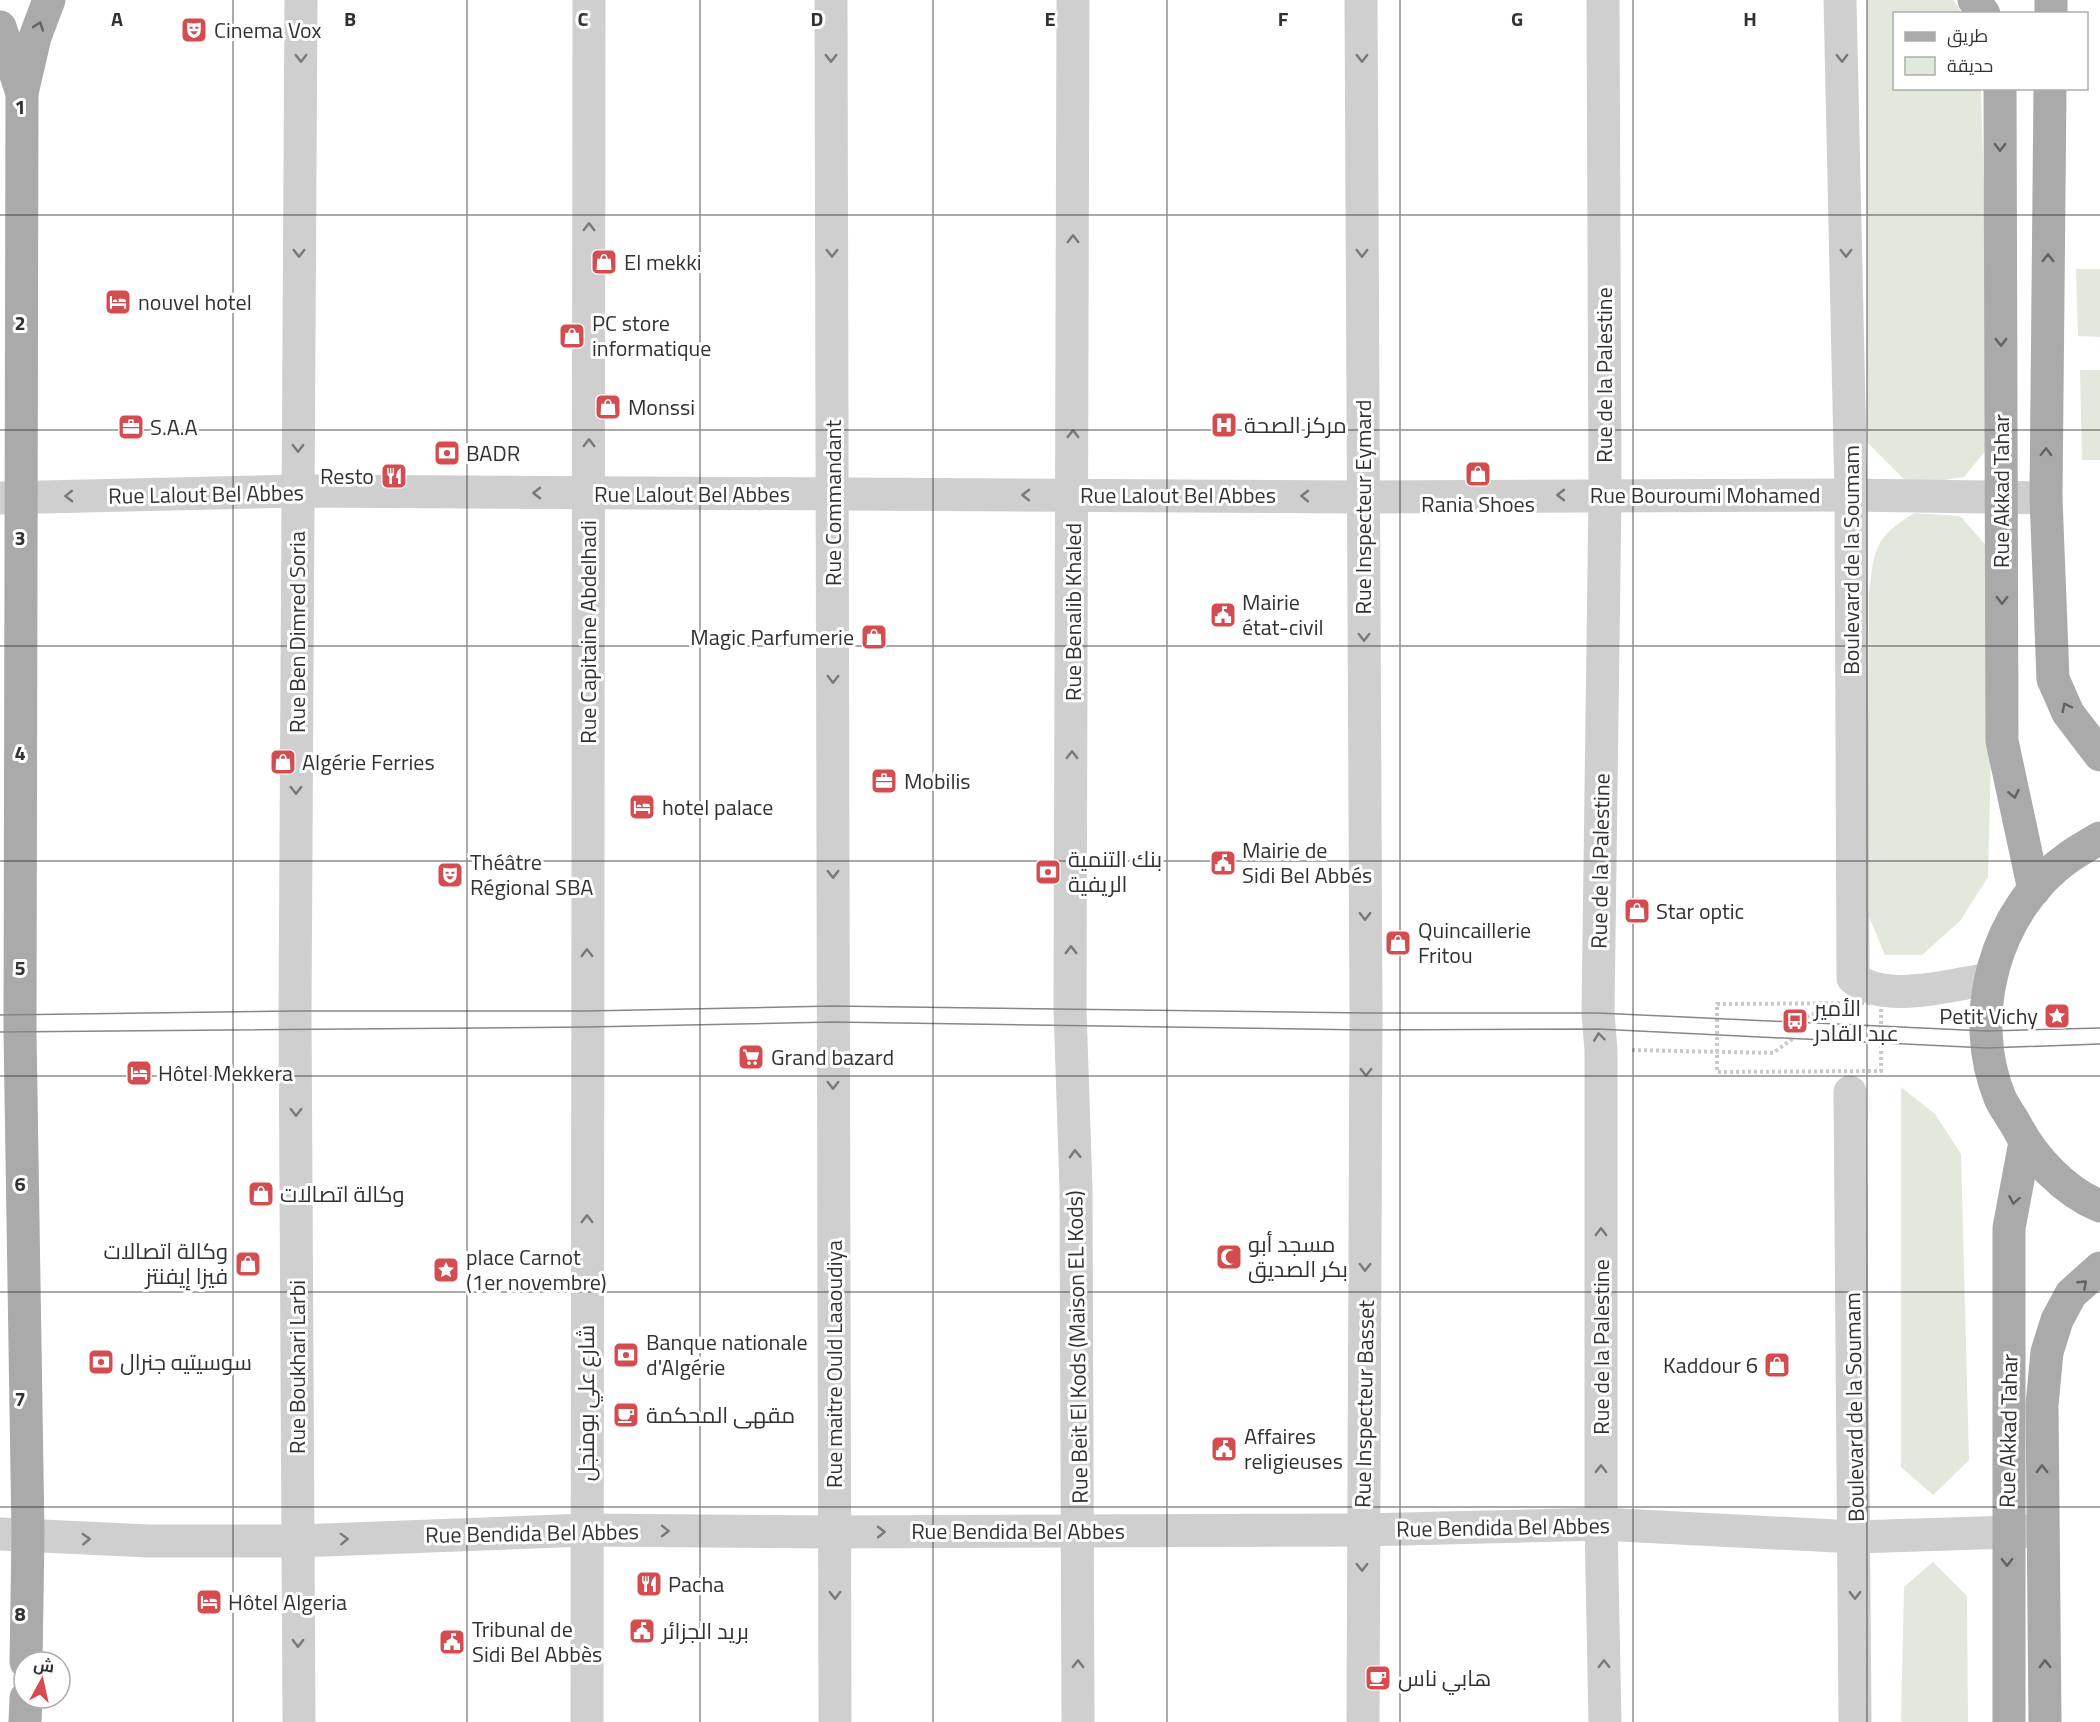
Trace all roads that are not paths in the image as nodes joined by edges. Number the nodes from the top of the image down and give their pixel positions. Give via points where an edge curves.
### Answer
1 (49, 0) edge
2 (301, 0) edge
3 (589, 0) edge
4 (831, 0) edge
5 (1073, 0) edge
6 (1361, 0) edge
7 (1603, 0) edge
8 (1840, 0) edge
9 (0, 27) edge
10 (2000, 90) edge
11 (2050, 90) edge
12 (22, 93) junction
13 (298, 491) junction
14 (589, 493) junction
15 (1074, 494) junction
16 (833, 495) junction
17 (1605, 495) junction
18 (1851, 495) junction
19 (10, 497) edge
20 (1363, 497) junction
21 (2001, 498) junction
22 (2046, 498) junction
23 (2100, 755) edge
24 (2100, 838) edge
25 (2034, 890) junction
26 (1991, 979) junction
27 (833, 1005) joint
28 (1070, 1009) joint
29 (295, 1011) joint
30 (587, 1011) joint
31 (1366, 1013) joint
32 (1850, 1092) dead end
33 (2025, 1142) junction
34 (2100, 1206) edge
35 (2100, 1268) edge
36 (1601, 1524) junction
37 (585, 1530) junction
38 (1079, 1530) junction
39 (1362, 1530) junction
40 (2007, 1530) junction
41 (2043, 1531) junction
42 (835, 1532) junction
43 (14, 1534) edge
44 (1855, 1537) junction
45 (298, 1541) junction
46 (25, 1650) edge
47 (299, 1722) edge
48 (587, 1722) edge
49 (835, 1722) edge
50 (1078, 1722) edge
51 (1363, 1722) edge
52 (1605, 1722) edge
53 (1855, 1722) edge
54 (2009, 1722) edge
55 (2046, 1722) edge

12 -> 1 main road via 35,37
2 -> 13 street, Rue Ben Dimred Soria
14 -> 3 street, Rue Capitaine Abdelhadi
4 -> 16 street, Rue Commandant
15 -> 5 street, Rue Benalib Khaled
6 -> 20 street, Rue Inspecteur Eymard
7 - 17 street, Rue de la Palestine
8 -> 18 street, Boulevard de la Soumam
9 - 12 main road
10 -> 21 main road, Rue Akkad Tahar
22 -> 11 main road, Rue Akkad Tahar
12 - 19 main road
14 -> 13 street, Rue Lalout Bel Abbes
13 -> 19 street, Rue Lalout Bel Abbes
13 -> 29 street, Rue Ben Dimred Soria
14 - 16 street, Rue Lalout Bel Abbes
30 -> 14 street, Rue Capitaine Abdelhadi
15 -> 16 street, Rue Lalout Bel Abbes
20 -> 15 street, Rue Lalout Bel Abbes
28 -> 15 street, Rue Benalib Khaled
16 -> 27 street, Rue Commandant
17 - 18 street, Rue Bouroumi Mohamed
17 -> 20 street, Rue Bouroumi Mohamed
36 -> 17 street, Rue de la Palestine via 1598,1013
18 - 21 street, Rue Bouroumi Mohamed
18 - 26 street, Boulevard de la Soumam via 1853,978 1865,988 1919,992
19 - 43 main road via 20,1031
20 -> 31 street, Rue Inspecteur Eymard
21 - 22 street, Rue Bouroumi Mohamed
21 -> 25 main road, Rue Akkad Tahar via 2002,741
23 -> 22 main road, Rue Akkad Tahar via 2068,712 2053,679
24 - 25 main road via 2067,858
25 - 26 main road via 2002,941
26 - 33 main road via 1987,1048 2000,1097
27 -> 42 street, Rue maitre Ould Laaoudiya
38 -> 28 street, Rue Beit El Kods (Maison EL Kods)
29 -> 45 street, Rue Boukhari Larbi
37 -> 30 street, شارع علي بومنجل
31 -> 39 street, Rue Inspecteur Basset
32 - 44 street, Boulevard de la Soumam
33 - 34 main road via 2057,1178
33 -> 40 main road, Rue Akkad Tahar via 2009,1228
41 -> 35 main road, Rue Akkad Tahar via 2042,1405 2047,1352 2071,1294
36 - 39 street, Rue Bendida Bel Abbes
36 - 44 street, Rue Bendida Bel Abbes
52 -> 36 street, Rue de la Palestine
37 -> 42 street, Rue Bendida Bel Abbes
45 -> 37 street, Rue Bendida Bel Abbes
37 - 48 street, شارع علي بومنجل
38 - 39 street, Rue Bendida Bel Abbes
42 -> 38 street, Rue Bendida Bel Abbes
50 -> 38 street, Rue Beit El Kods (Maison EL Kods)
39 -> 51 street, Rue Inspecteur Basset
40 - 41 street, Rue Bendida Bel Abbes
40 - 44 street, Rue Bendida Bel Abbes
40 -> 54 main road, Rue Akkad Tahar
55 -> 41 main road, Rue Akkad Tahar
42 -> 49 street, Rue maitre Ould Laaoudiya
43 -> 45 street, Rue Bendida Bel Abbes via 74,1540 103,1537 148,1541
43 - 46 main road
44 -> 53 street, Boulevard de la Soumam
45 -> 47 street, Rue Boukhari Larbi

